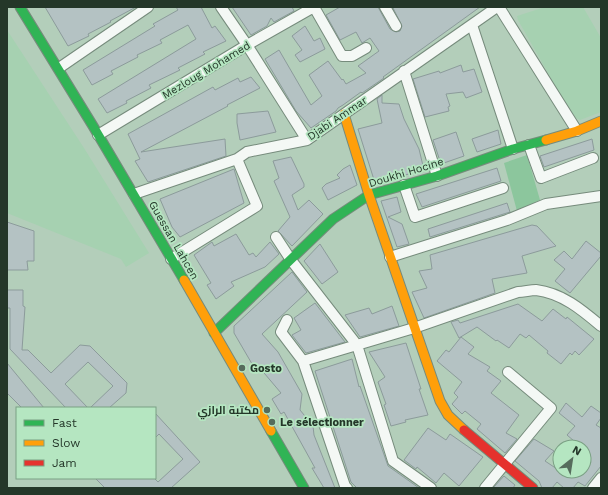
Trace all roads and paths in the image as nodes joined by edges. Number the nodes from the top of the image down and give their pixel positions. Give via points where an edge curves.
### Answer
1 (20, 7) edge
2 (148, 7) edge
3 (221, 7) edge
4 (314, 7) edge
5 (385, 7) edge
6 (498, 7) edge
7 (472, 25) junction
8 (396, 26) dead end
9 (247, 45) junction
10 (366, 48) dead end
11 (59, 68) junction
12 (404, 71) junction
13 (344, 114) junction
14 (601, 120) edge
15 (577, 131) junction
16 (98, 135) junction
17 (307, 140) junction
18 (528, 145) junction
19 (513, 149) junction
20 (593, 158) dead end
21 (237, 159) junction
22 (437, 176) junction
23 (404, 185) junction
24 (503, 188) dead end
25 (134, 194) junction
26 (370, 195) junction
27 (601, 196) edge
28 (276, 236) dead end
29 (390, 256) junction
30 (171, 258) junction
31 (291, 260) junction
32 (287, 320) dead end
33 (601, 326) edge
34 (414, 328) junction
35 (214, 333) junction
36 (357, 345) junction
37 (303, 361) junction
38 (508, 372) dead end
39 (505, 464) junction
40 (601, 478) edge
41 (304, 488) edge
42 (347, 488) edge
43 (431, 488) edge
44 (485, 488) edge
45 (533, 488) edge
46 (593, 488) edge

1 - 11 street, Guessan Lahcen
2 - 11 street
3 - 9 street
4 - 9 street, Mezloug Mohamed
4 - 10 street via 342,56 352,56
5 - 8 street
6 - 7 street, Djabi Ammar
6 - 15 street
7 - 12 street, Djabi Ammar
7 - 19 street
9 - 16 street, Mezloug Mohamed
9 - 17 street
11 - 16 street, Guessan Lahcen
12 - 13 street, Djabi Ammar
12 - 22 street
13 - 17 street, Djabi Ammar
13 - 26 street
14 - 15 street, Doukhi Hocine
15 - 18 street, Doukhi Hocine
16 - 25 street, Guessan Lahcen
17 - 21 street, Djabi Ammar via 247,152
18 - 19 street, Doukhi Hocine
18 - 20 street via 541,178
19 - 22 street, Doukhi Hocine
21 - 25 street, Djabi Ammar
21 - 30 street via 257,206
22 - 23 street, Doukhi Hocine
23 - 24 street via 415,218
23 - 26 street, Doukhi Hocine
25 - 30 street, Guessan Lahcen
26 - 29 street
26 - 31 street, Doukhi Hocine via 333,220
27 - 29 street via 546,204 507,220
28 - 31 street
29 - 34 street
30 - 35 street, Guessan Lahcen
31 - 35 street, Doukhi Hocine
31 - 36 street
32 - 37 street via 281,332
33 - 34 street via 567,300 535,290 518,292
34 - 36 street
34 - 39 street via 440,402 448,415
35 - 41 street, Guessan Lahcen
36 - 37 street
36 - 43 street via 393,461
37 - 42 street
38 - 39 street via 551,408
39 - 44 street
39 - 45 street
40 - 46 street

